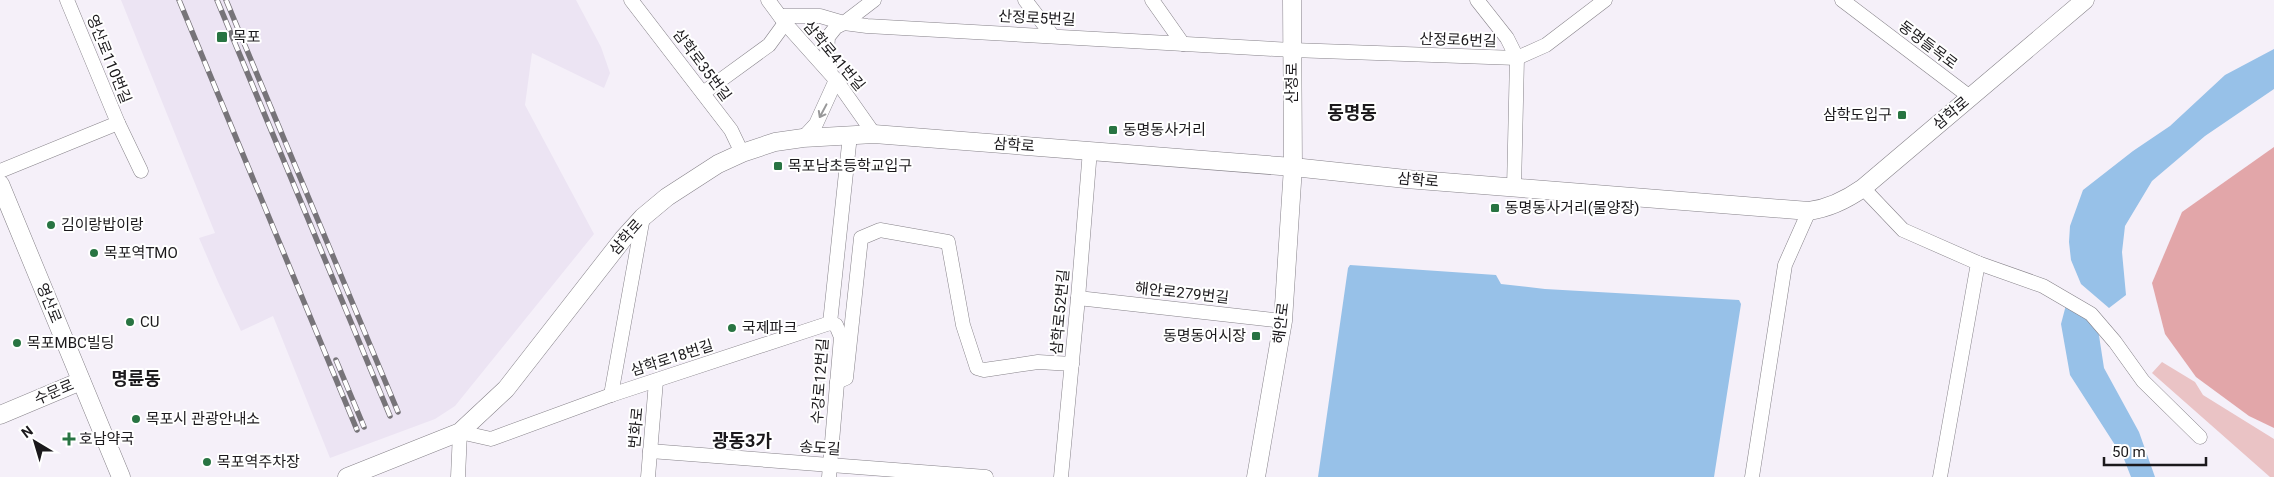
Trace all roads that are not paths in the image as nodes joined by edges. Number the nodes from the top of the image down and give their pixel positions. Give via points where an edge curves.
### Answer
1 (67, 0) edge
2 (631, 0) edge
3 (768, 0) edge
4 (874, 0) edge
5 (1025, 0) edge
6 (1152, 0) edge
7 (1291, 0) edge
8 (1477, 0) edge
9 (1605, 0) edge
10 (1843, 0) edge
11 (2085, 0) edge
12 (783, 20) junction
13 (844, 23) junction
14 (1052, 35) junction
15 (1182, 44) junction
16 (1292, 50) junction
17 (1517, 58) junction
18 (834, 77) junction
19 (702, 93) junction
20 (1970, 97) junction
21 (118, 123) junction
22 (874, 134) junction
23 (850, 135) junction
24 (804, 138) junction
25 (1090, 150) junction
26 (742, 153) junction
27 (1293, 167) junction
28 (0, 171) edge
29 (141, 171) dead end
30 (0, 184) edge
31 (1514, 188) junction
32 (1863, 188) junction
33 (1809, 211) junction
34 (643, 216) junction
35 (1978, 263) junction
36 (1078, 298) junction
37 (1283, 321) junction
38 (830, 323) junction
39 (1072, 364) junction
40 (81, 381) junction
41 (656, 381) junction
42 (837, 382) junction
43 (611, 395) junction
44 (0, 415) edge
45 (460, 432) junction
46 (2200, 437) dead end
47 (650, 451) junction
48 (830, 471) edge
49 (122, 477) edge
50 (347, 477) edge
51 (458, 477) edge
52 (648, 477) edge
53 (986, 477) edge
54 (1061, 477) edge
55 (1256, 477) edge
56 (1752, 477) edge
57 (1940, 477) edge

1 - 21 street, 영산로110번길
2 - 19 street, 삼학로35번길
3 - 12 street, 삼학로41번길
4 - 13 street
5 - 14 street
6 - 15 street
7 - 16 street, 산정로
8 - 17 street via 1507,38
9 - 17 street, 산정로6번길 via 1546,45
10 - 20 street, 동명들목로
11 - 20 street, 삼학로
12 - 13 street, 산정로5번길 via 820,16
12 - 18 street, 삼학로41번길
12 - 19 street via 769,45
13 - 14 street, 산정로5번길
13 - 18 street via 828,37 827,53
14 - 15 street, 산정로5번길
15 - 16 street, 산정로5번길
16 - 17 street, 산정로6번길
16 - 27 street, 산정로
17 - 31 street
18 - 22 street, 삼학로41번길
18 -> 24 street via 829,99 816,124
19 - 26 street, 삼학로35번길 via 731,130
20 - 32 street, 삼학로
21 - 28 street, 영산로110번길
21 - 29 street
22 - 23 street, 삼학로
22 - 25 street, 삼학로
23 - 24 street, 삼학로
23 - 38 street
24 - 26 street, 삼학로 via 775,142
25 - 27 street, 삼학로
25 - 36 street, 삼학로52번길
26 - 34 street, 삼학로 via 693,179
27 - 31 street, 삼학로
27 - 37 street, 해안로
30 - 40 street, 영산로
31 - 33 street, 삼학로
32 - 33 street, 삼학로 via 1826,209
32 - 35 street via 1903,230
33 - 56 street via 1786,265
34 - 43 street
34 - 45 street, 삼학로 via 506,390
35 - 46 street via 2043,286 2086,311 2115,342 2143,381
35 - 57 street
36 - 37 street, 해안로279번길
36 - 39 street, 삼학로52번길
37 - 55 street, 해안로
38 - 41 street, 삼학로18번길
38 - 42 street, 수강로12번길 via 836,325 840,338
39 - 42 street via 1038,362 984,370 976,368 963,325 948,242 880,230 861,238 846,378
39 - 54 street, 삼학로52번길
40 - 44 street, 수문로
40 - 49 street, 영산로
41 - 43 street, 삼학로18번길
41 - 47 street, 번화로
42 - 48 street, 수강로12번길
43 - 45 street, 삼학로18번길 via 491,439
45 - 50 street, 삼학로
45 - 51 street
47 - 48 street, 송도길
47 - 52 street, 번화로
48 - 53 street, 송도길

